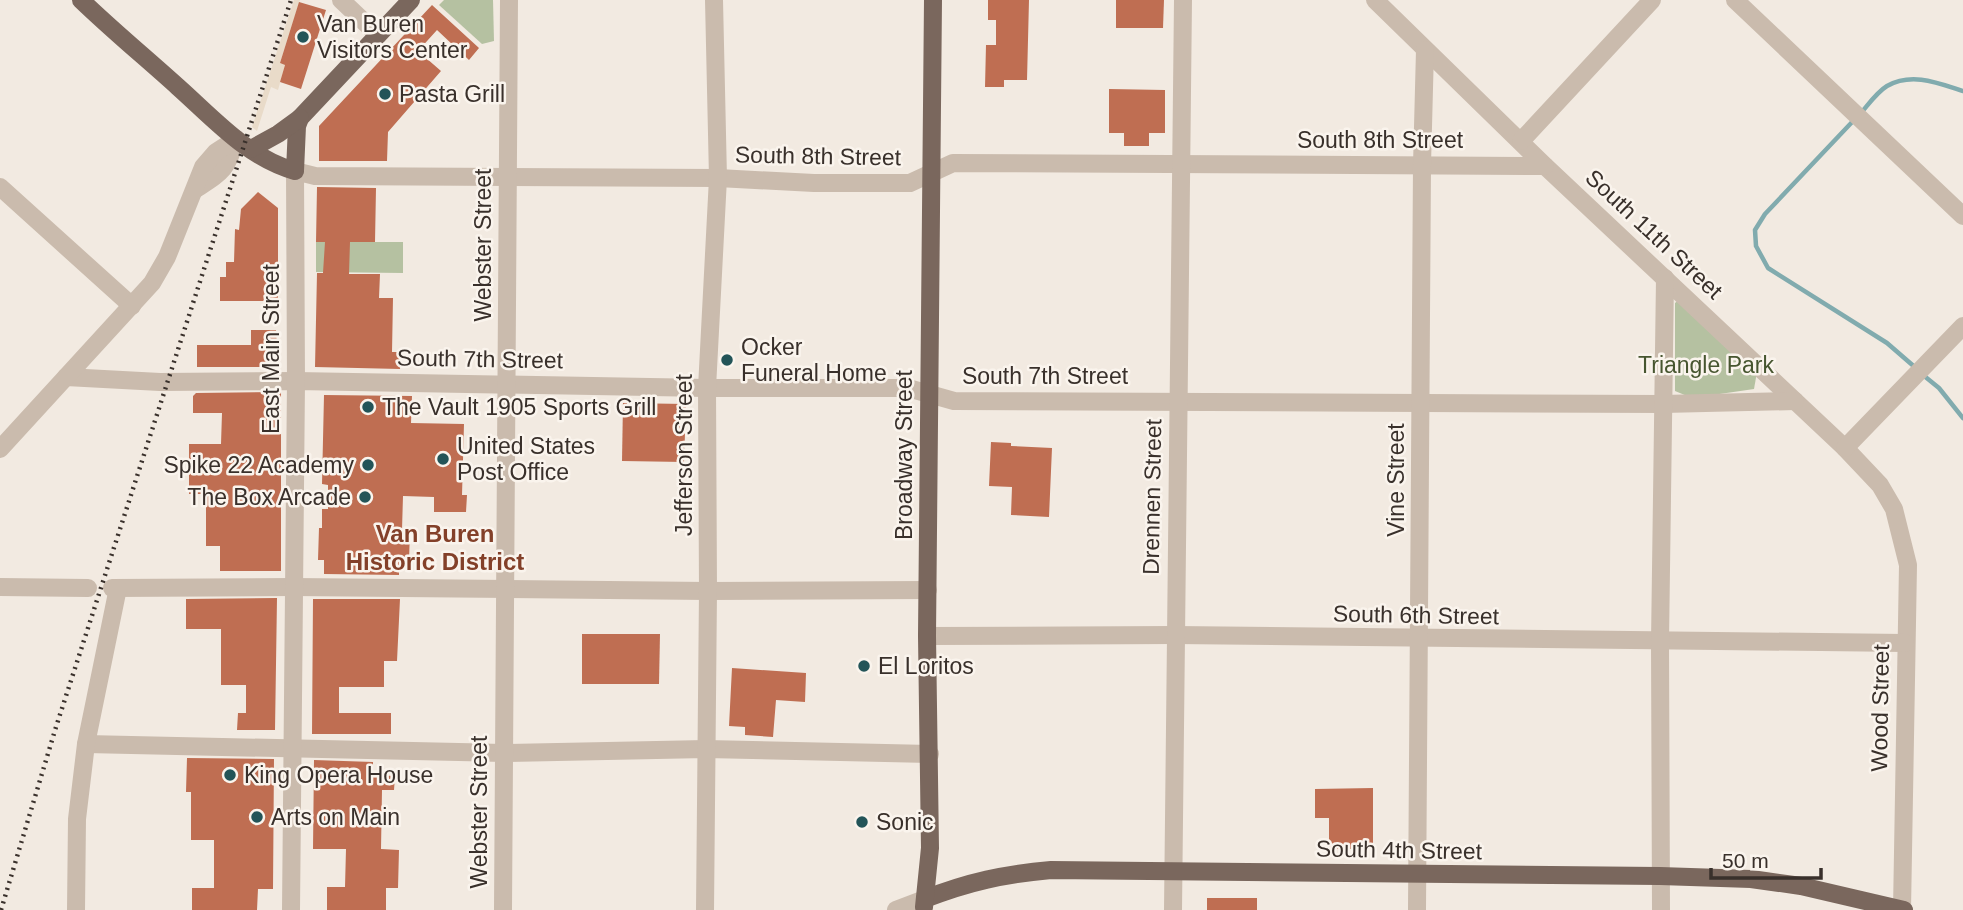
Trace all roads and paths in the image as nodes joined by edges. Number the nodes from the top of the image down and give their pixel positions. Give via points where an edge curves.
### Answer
1 (81, 0) edge
2 (341, 0) edge
3 (411, 0) edge
4 (509, 0) edge
5 (714, 0) edge
6 (933, 0) edge
7 (1182, 0) edge
8 (1375, 0) edge
9 (1652, 0) edge
10 (1735, 0) edge
11 (378, 35) junction
12 (1425, 50) junction
13 (300, 118) junction
14 (1521, 141) junction
15 (243, 144) junction
16 (1181, 164) junction
17 (1422, 165) junction
18 (1545, 166) junction
19 (295, 171) junction
20 (931, 173) junction
21 (508, 178) junction
22 (718, 178) junction
23 (0, 187) edge
24 (1963, 216) edge
25 (1665, 278) junction
26 (132, 306) junction
27 (1963, 326) edge
28 (66, 377) junction
29 (296, 381) junction
30 (506, 384) junction
31 (707, 388) junction
32 (929, 394) junction
33 (1178, 401) junction
34 (1795, 401) junction
35 (1421, 402) junction
36 (1663, 404) junction
37 (1845, 448) junction
38 (0, 449) edge
39 (1894, 509) joint
40 (0, 587) edge
41 (293, 587) junction
42 (88, 588) dead end
43 (505, 589) junction
44 (928, 590) junction
45 (708, 591) junction
46 (1175, 635) junction
47 (927, 636) junction
48 (1420, 639) junction
49 (1660, 642) junction
50 (1905, 643) junction
51 (86, 744) junction
52 (292, 747) junction
53 (706, 749) junction
54 (504, 753) junction
55 (930, 754) junction
56 (1173, 872) junction
57 (1418, 875) junction
58 (1660, 876) junction
59 (924, 905) edge
60 (76, 910) edge
61 (291, 910) edge
62 (503, 910) edge
63 (705, 910) edge
64 (897, 910) edge
65 (1173, 910) edge
66 (1418, 910) edge
67 (1661, 910) edge
68 (1903, 910) edge

1 - 15 main road
2 - 11 street
3 - 11 main road
4 - 21 street, Webster Street
5 - 22 street, Jefferson Street
6 - 20 main road, Broadway Street
7 - 16 street, Drennen Street
8 - 12 street, South 11th Street
9 - 14 street
10 - 24 street
11 - 13 main road
12 - 14 street, South 11th Street
12 - 17 street, Vine Street
13 - 15 main road via 278,134
13 - 19 main road, East Main Street
14 - 18 street, South 11th Street
15 - 19 main road via 275,166
15 - 26 street via 219,174 196,189 157,276
16 - 17 street, South 8th Street
16 - 20 street, South 8th Street via 953,163
16 - 33 street, Drennen Street
17 - 18 street, South 8th Street
17 - 35 street, Vine Street
18 - 25 street, South 11th Street
19 - 21 street, South 8th Street via 315,176
19 - 29 street, East Main Street
20 - 22 street, South 8th Street via 910,183
20 - 32 main road, Broadway Street
21 - 22 street, South 8th Street
21 - 30 street, Webster Street
22 - 31 street, Jefferson Street
23 - 26 street
25 - 34 street, South 11th Street
25 - 36 street
26 - 28 street
27 - 37 street
28 - 29 street, South 7th Street
28 - 38 street
29 - 30 street, South 7th Street
29 - 41 street, East Main Street
30 - 31 street, South 7th Street
30 - 43 street, Webster Street
31 - 32 street, South 7th Street via 908,388
31 - 45 street, Jefferson Street
32 - 33 street, South 7th Street via 954,401
32 - 44 main road, Broadway Street
33 - 35 street, South 7th Street
33 - 46 street, Drennen Street
34 - 36 street, South 7th Street
34 - 37 street, South 11th Street
35 - 36 street, South 7th Street
35 - 48 street, Vine Street
36 - 49 street
37 - 39 street, South 11th Street via 1880,485
39 - 50 street, Wood Street via 1908,565
40 - 42 street
41 - 43 street
41 - 51 street via 115,588
41 - 52 street, East Main Street
43 - 45 street
43 - 54 street, Webster Street
44 - 45 street
44 - 47 main road, Broadway Street
45 - 53 street, Jefferson Street
46 - 47 street, South 6th Street
46 - 48 street, South 6th Street
46 - 56 street, Drennen Street
47 - 55 main road, Broadway Street
48 - 49 street, South 6th Street
48 - 57 street, Vine Street
49 - 50 street, South 6th Street
49 - 58 street
50 - 68 street, Wood Street
51 - 52 street
51 - 60 street via 77,819
52 - 54 street
52 - 61 street, East Main Street
53 - 54 street
53 - 55 street
53 - 63 street, Jefferson Street
54 - 62 street, Webster Street
55 - 59 main road, Broadway Street via 930,848
56 - 57 main road, South 4th Street
56 - 59 main road, South 4th Street via 1051,870 1003,875 960,886
56 - 65 street, Drennen Street
57 - 58 main road, South 4th Street
57 - 66 street, Vine Street
58 - 67 street
58 - 68 main road, South 4th Street via 1801,886
59 - 64 street, South 4th Street

